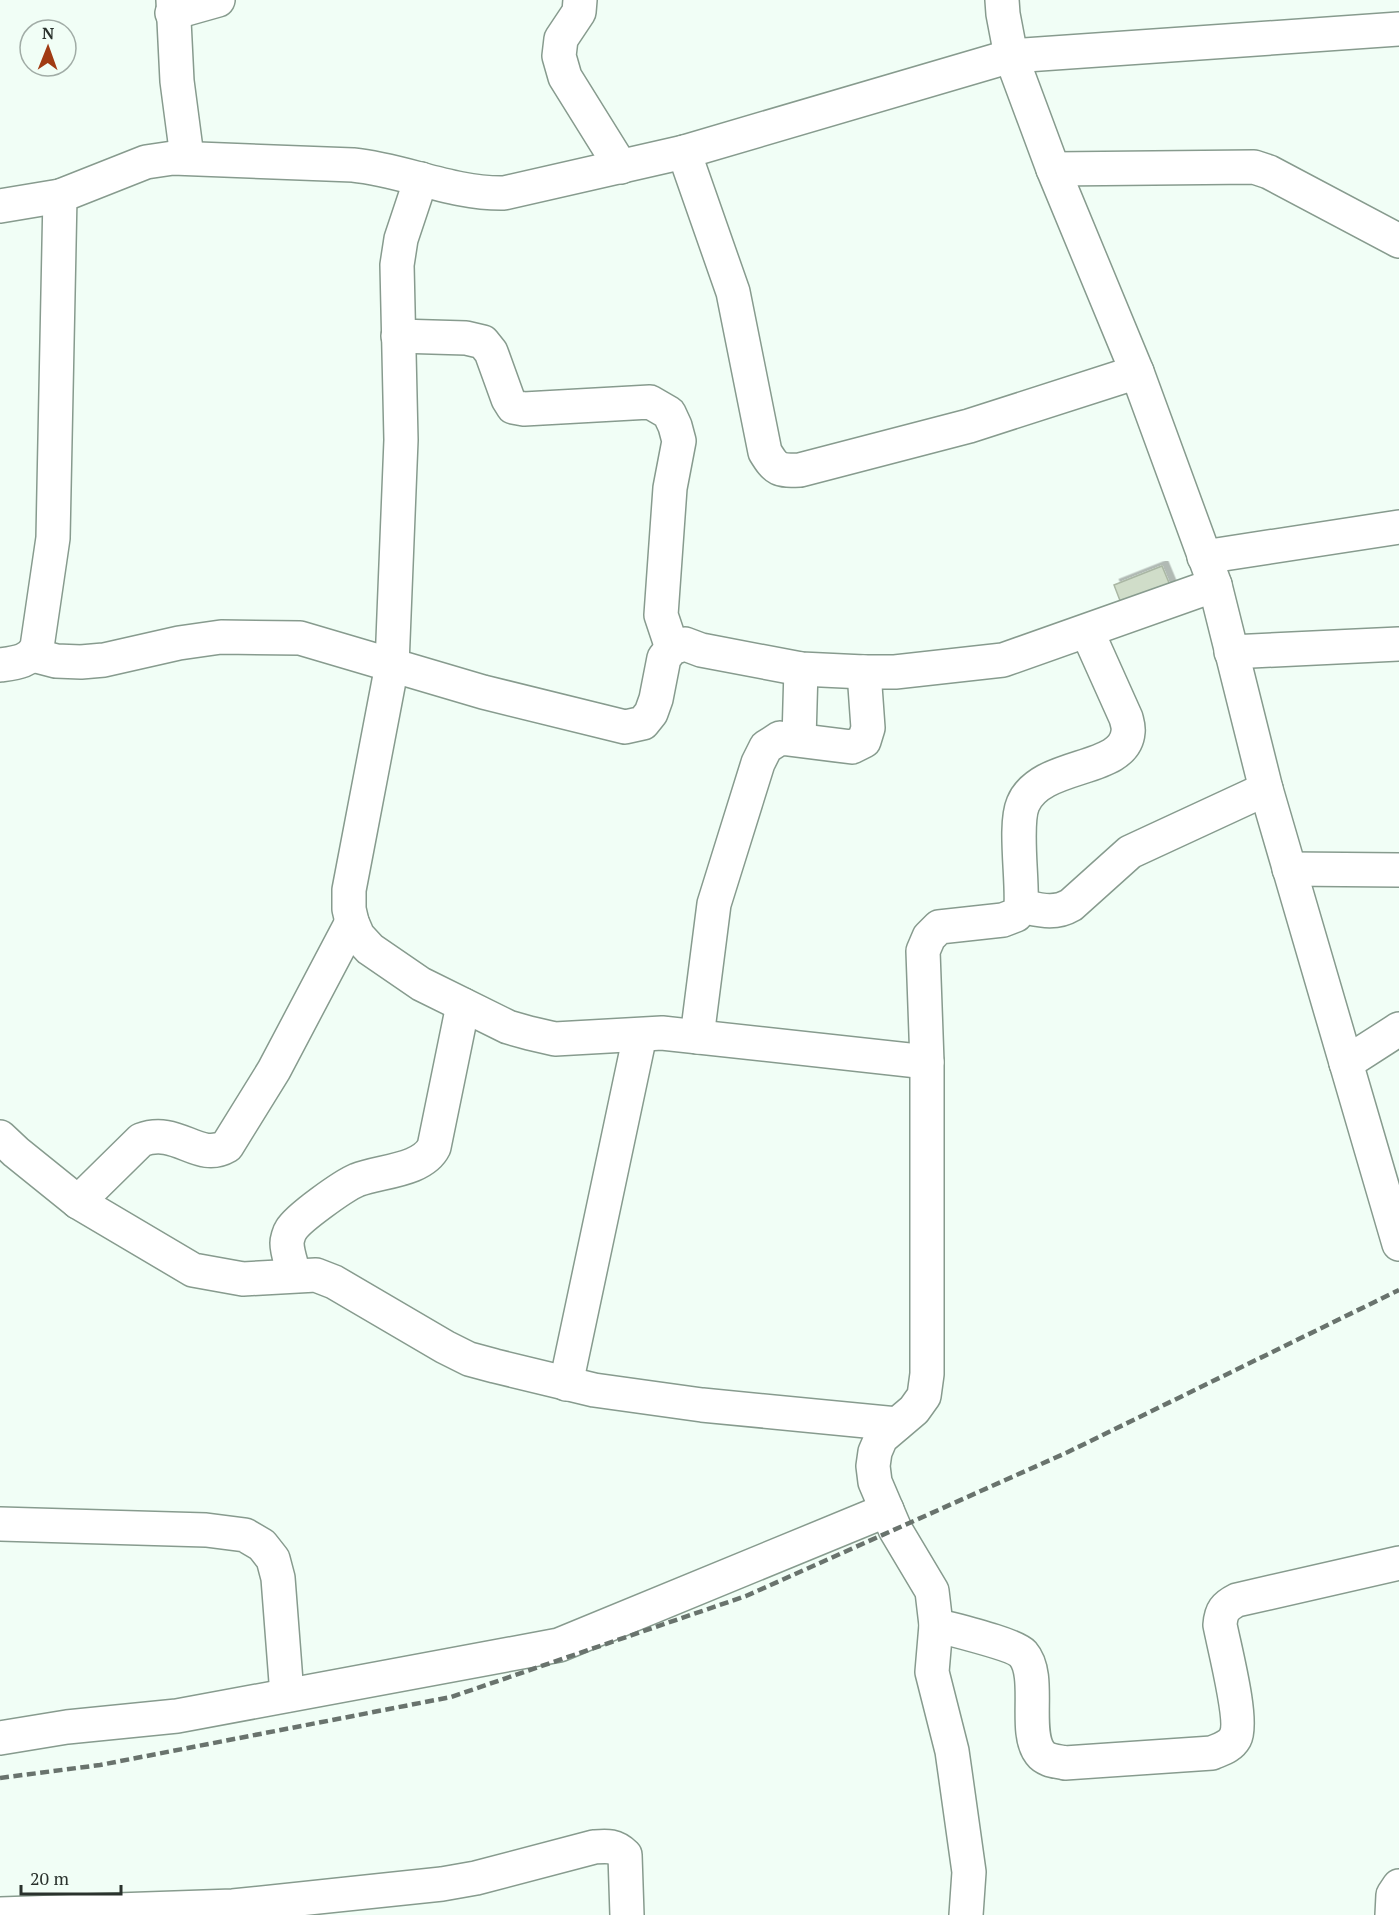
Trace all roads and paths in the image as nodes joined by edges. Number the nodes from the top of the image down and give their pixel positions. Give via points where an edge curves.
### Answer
1 (218, 0) edge
2 (580, 0) edge
3 (1002, 0) edge
4 (173, 7) edge
5 (1399, 29) edge
6 (1011, 56) junction
7 (684, 152) junction
8 (187, 157) junction
9 (621, 167) junction
10 (1053, 169) junction
11 (421, 179) junction
12 (60, 196) junction
13 (0, 206) edge
14 (1399, 242) edge
15 (398, 336) junction
16 (1137, 372) junction
17 (1399, 527) edge
18 (1209, 571) junction
19 (1087, 631) junction
20 (1399, 644) edge
21 (672, 648) junction
22 (1231, 652) junction
23 (33, 655) junction
24 (0, 665) edge
25 (392, 665) junction
26 (801, 669) junction
27 (864, 672) junction
28 (799, 739) junction
29 (1266, 789) junction
30 (1289, 869) junction
31 (1399, 870) edge
32 (1021, 906) junction
33 (352, 922) junction
34 (463, 1005) junction
35 (1399, 1029) edge
36 (640, 1035) junction
37 (696, 1037) junction
38 (927, 1062) junction
39 (1346, 1063) junction
40 (0, 1137) edge
41 (78, 1202) junction
42 (1398, 1237) edge
43 (294, 1275) junction
44 (566, 1384) junction
45 (897, 1424) junction
46 (887, 1510) junction
47 (0, 1524) edge
48 (1399, 1563) edge
49 (936, 1625) junction
50 (287, 1695) junction
51 (0, 1738) edge
52 (1399, 1886) edge
53 (0, 1914) edge
54 (627, 1915) edge
55 (966, 1915) edge
56 (1392, 1915) edge

1 - 4 street
2 - 9 street via 579,12 561,39 559,56 565,77
3 - 6 street
4 - 8 street
5 - 6 street
6 - 7 street
6 - 10 street
7 - 9 street
7 - 16 street via 733,292 765,452 782,471 800,470 969,426
8 - 11 street via 353,165
8 - 12 street via 146,162
9 - 11 street via 504,193 465,190
10 - 14 street via 1254,166
10 - 16 street
11 - 15 street via 401,239 397,265
12 - 13 street
12 - 23 street via 52,538
15 - 21 street via 483,342 491,352 513,407 650,402 669,413 679,441 670,489 661,615
15 - 25 street via 401,440
16 - 18 street
17 - 18 street
18 - 19 street
18 - 22 street
19 - 27 street via 1003,660
19 - 32 street via 1126,718 1128,732 1123,747 1114,755 1046,779 1023,803 1019,819
20 - 22 street
21 - 25 street via 664,658 651,713 642,723 625,727
21 - 26 street via 685,644
22 - 29 street
23 - 24 street
23 - 25 street via 81,662 220,637 300,638
25 - 33 street via 349,890
26 - 27 street
26 - 28 street
27 - 28 street via 864,741 852,747
28 - 37 street via 780,738 766,747 758,763 714,904
29 - 30 street
29 - 32 street via 1130,852 1061,910 1047,912
30 - 31 street
30 - 39 street
32 - 38 street via 1016,915 1003,920 939,927 929,937 923,951
33 - 34 street via 370,949 421,984
33 - 41 street via 274,1070 227,1146 205,1151 167,1136 152,1135 141,1140
34 - 36 street via 508,1027 555,1039
34 - 43 street via 430,1155 420,1163 357,1180 302,1219 291,1230 287,1242
35 - 39 street
36 - 37 street
36 - 44 street
37 - 38 street
38 - 45 street via 927,1374 924,1396
39 - 42 street
40 - 41 street
41 - 43 street via 193,1270 243,1279
43 - 44 street via 316,1275 334,1282 469,1359
44 - 45 street via 702,1405
45 - 46 street via 881,1438 873,1466
46 - 49 street via 932,1591
46 - 50 street via 559,1644
47 - 50 street via 207,1530 245,1535 262,1545 273,1559 278,1578
48 - 49 street via 1237,1599 1226,1605 1220,1625 1238,1720 1236,1737 1228,1747 1212,1753 1050,1760 1040,1753 1035,1741 1030,1667 1023,1653
49 - 55 street via 932,1672 952,1751 969,1872
50 - 51 street via 177,1716
52 - 56 street via 1393,1895
53 - 54 street via 233,1906 442,1884 609,1846 625,1855

